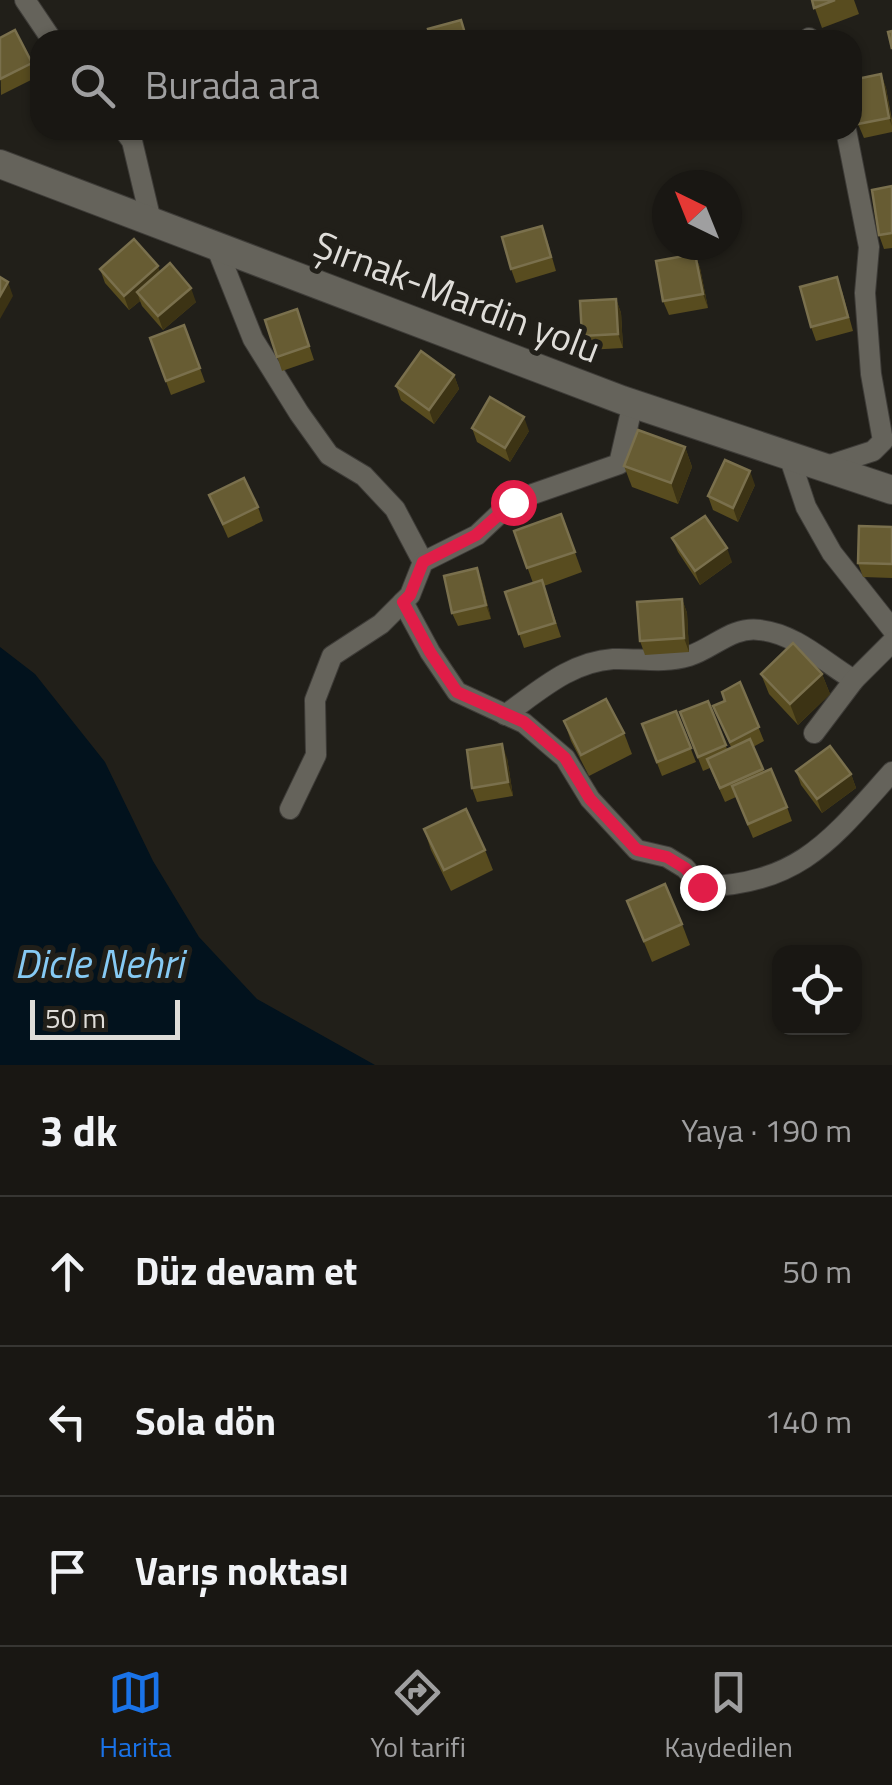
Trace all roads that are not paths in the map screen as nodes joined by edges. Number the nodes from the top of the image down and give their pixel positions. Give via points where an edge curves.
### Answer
1 (25, 0) edge
2 (45, 30) edge
3 (131, 140) edge
4 (848, 140) edge
5 (0, 164) edge
6 (151, 221) junction
7 (216, 246) junction
8 (633, 403) junction
9 (789, 456) junction
10 (824, 468) junction
11 (892, 490) edge
12 (423, 562) junction
13 (403, 602) junction
14 (892, 629) edge
15 (892, 642) edge
16 (854, 680) junction
17 (505, 715) junction
18 (814, 733) dead end
19 (892, 772) edge
20 (290, 808) dead end

1 - 2 street
3 - 6 street
4 - 10 street via 868,247 871,374 883,441
5 - 6 main road, Şırnak-Mardin yolu
6 - 7 main road, Şırnak-Mardin yolu
7 - 8 main road, Şırnak-Mardin yolu
7 - 12 street via 253,339 299,413 328,455 364,476 394,510
8 - 9 main road, Şırnak-Mardin yolu
8 - 12 street via 619,464 513,502 476,535
9 - 10 main road, Şırnak-Mardin yolu
9 - 14 street via 806,507 832,552
10 - 11 main road, Şırnak-Mardin yolu
12 - 13 street
13 - 17 street via 457,692
13 - 20 street via 332,656 314,700 316,756
15 - 16 street
16 - 17 street via 790,636 757,629 730,634 692,656 584,663
16 - 18 street
17 - 19 street via 524,722 565,758 590,799 637,850 667,857 702,887 734,886 798,862 827,844

